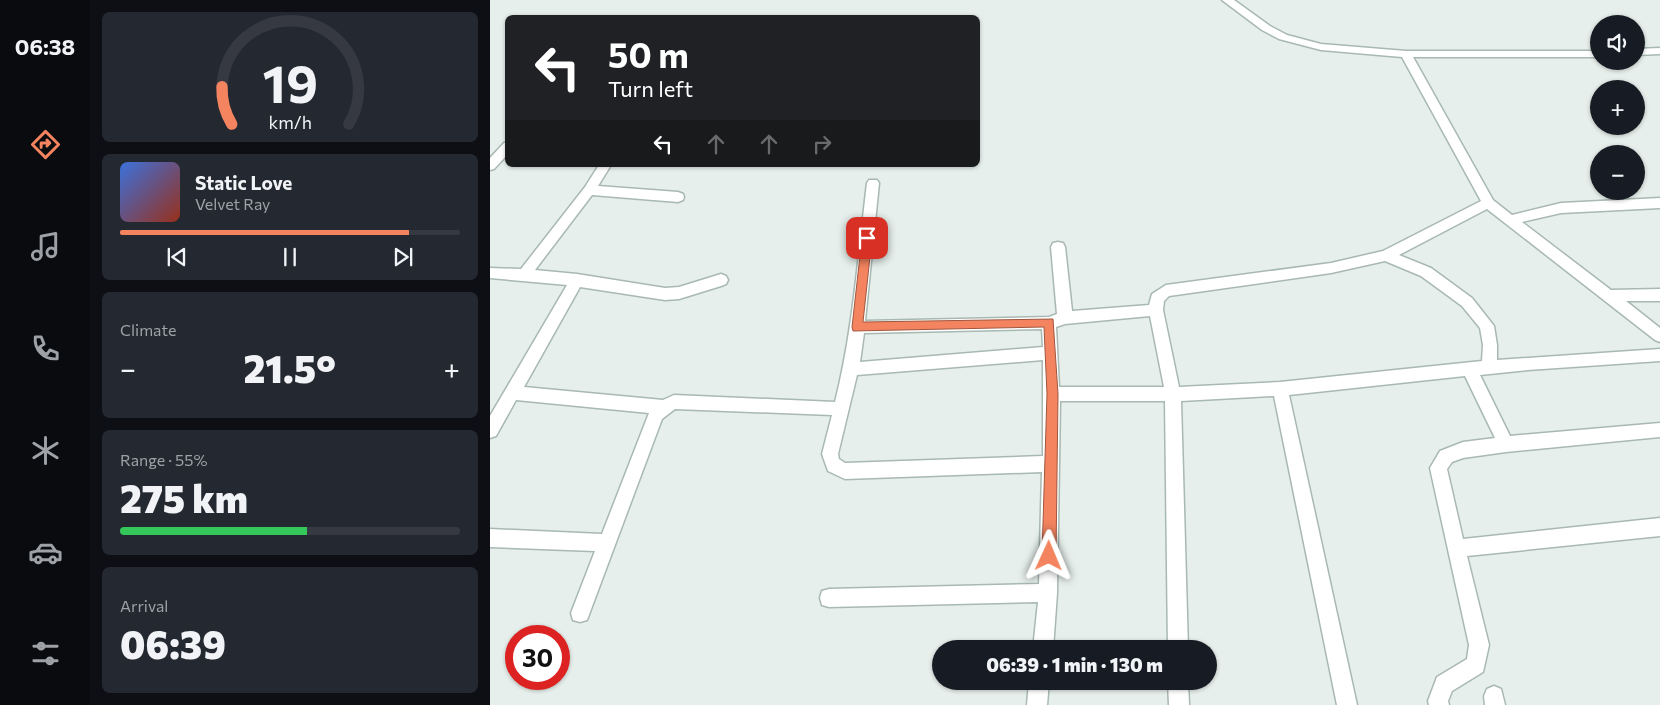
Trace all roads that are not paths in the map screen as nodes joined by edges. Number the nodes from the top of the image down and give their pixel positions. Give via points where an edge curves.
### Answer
1 (1227, 0) edge
2 (1660, 51) edge
3 (1645, 52) edge
4 (1406, 54) junction
5 (1590, 54) edge
6 (505, 149) edge
7 (490, 166) edge
8 (605, 167) edge
9 (873, 183) dead end
10 (589, 190) junction
11 (678, 197) dead end
12 (1660, 202) edge
13 (1488, 203) junction
14 (1510, 220) junction
15 (1058, 247) dead end
16 (1386, 256) junction
17 (490, 273) edge
18 (525, 274) junction
19 (577, 280) junction
20 (721, 280) dead end
21 (1660, 295) edge
22 (1607, 296) junction
23 (1156, 310) junction
24 (1065, 318) junction
25 (1049, 322) junction
26 (857, 327) junction
27 (1660, 336) edge
28 (1050, 354) junction
29 (1660, 355) edge
30 (1489, 368) junction
31 (851, 369) junction
32 (1469, 370) junction
33 (1280, 389) junction
34 (512, 393) junction
35 (1052, 394) junction
36 (1173, 394) junction
37 (664, 407) junction
38 (831, 408) dead end
39 (1660, 430) edge
40 (490, 431) edge
41 (1506, 444) junction
42 (1051, 464) junction
43 (1660, 527) edge
44 (490, 538) edge
45 (607, 543) junction
46 (1458, 548) junction
47 (1048, 593) junction
48 (829, 598) dead end
49 (580, 613) dead end
50 (1043, 640) edge
51 (1178, 640) edge
52 (1038, 690) edge
53 (1178, 690) edge
54 (1037, 705) edge
55 (1179, 705) edge
56 (1347, 705) edge
57 (1439, 705) edge

1 - 4 street via 1283,37 1321,47
2 - 3 street
4 - 5 street
4 - 13 street
6 - 7 street
8 - 10 street
9 - 26 street
10 - 11 street
10 - 18 street
12 - 14 street via 1561,208
13 - 14 street
13 - 16 street
14 - 22 street
15 - 24 street
16 - 23 street via 1331,268 1166,291 1157,298
16 - 30 street via 1426,272 1467,302 1487,326
17 - 18 street
18 - 19 street
19 - 20 street via 665,294
19 - 34 street
21 - 22 street
22 - 27 street
23 - 24 street
23 - 36 street
24 - 25 street
25 - 26 street
25 - 28 street
26 - 31 street
28 - 31 street
28 - 35 street
29 - 30 street
30 - 32 street
31 - 42 street via 830,454 836,468 845,471
32 - 33 street
32 - 41 street
33 - 36 street
33 - 56 street
34 - 37 street
34 - 40 street
35 - 36 street
35 - 42 street
36 - 51 street
37 - 38 street via 674,402
37 - 45 street via 656,414
39 - 41 street
41 - 46 street via 1463,450 1446,456 1438,468
42 - 47 street
43 - 46 street
44 - 45 street
45 - 49 street
46 - 57 street via 1478,658 1476,665 1444,684
47 - 48 street
47 - 50 street
52 - 54 street
53 - 55 street

